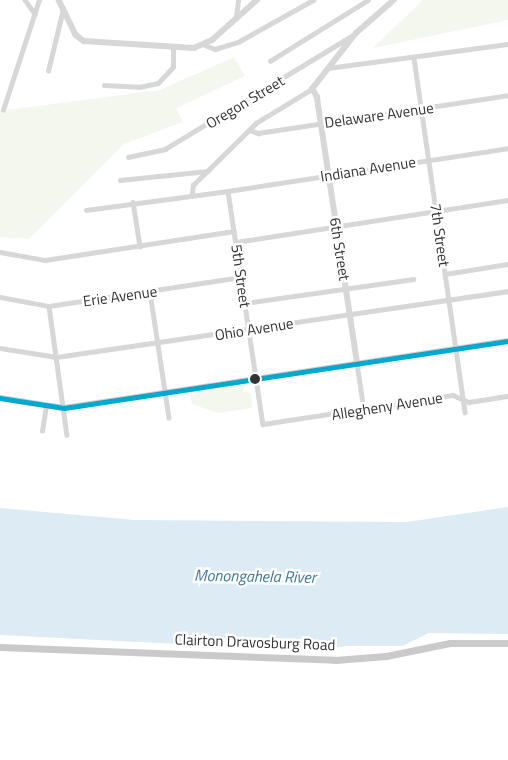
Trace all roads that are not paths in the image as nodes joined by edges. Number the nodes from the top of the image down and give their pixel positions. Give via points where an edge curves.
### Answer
1 (25, 0) edge
2 (39, 0) edge
3 (59, 0) edge
4 (238, 0) edge
5 (257, 0) edge
6 (313, 0) edge
7 (368, 0) edge
8 (394, 0) edge
9 (63, 9) junction
10 (34, 14) junction
11 (236, 17) junction
12 (356, 34) junction
13 (508, 44) edge
14 (204, 45) junction
15 (173, 48) junction
16 (414, 58) junction
17 (270, 61) dead end
18 (327, 68) junction
19 (48, 71) dead end
20 (104, 85) dead end
21 (312, 89) junction
22 (508, 95) edge
23 (421, 109) junction
24 (3, 110) dead end
25 (321, 124) junction
26 (250, 130) junction
27 (508, 148) edge
28 (128, 157) dead end
29 (429, 160) junction
30 (218, 162) junction
31 (225, 164) dead end
32 (208, 171) junction
33 (329, 176) junction
34 (120, 180) dead end
35 (227, 190) junction
36 (192, 194) junction
37 (508, 200) edge
38 (133, 202) junction
39 (86, 210) dead end
40 (436, 212) junction
41 (336, 227) junction
42 (234, 232) junction
43 (236, 242) junction
44 (140, 246) junction
45 (0, 252) edge
46 (508, 264) edge
47 (445, 274) junction
48 (241, 277) junction
49 (413, 279) dead end
50 (346, 288) junction
51 (508, 291) edge
52 (150, 292) junction
53 (0, 297) edge
54 (450, 300) junction
55 (245, 303) junction
56 (49, 306) junction
57 (349, 314) junction
58 (249, 330) junction
59 (508, 341) edge
60 (157, 343) junction
61 (0, 348) edge
62 (457, 349) junction
63 (56, 357) junction
64 (357, 363) junction
65 (256, 379) junction
66 (165, 393) junction
67 (508, 396) edge
68 (0, 398) edge
69 (464, 400) junction
70 (46, 406) junction
71 (64, 408) junction
72 (364, 410) junction
73 (465, 412) dead end
74 (169, 418) dead end
75 (263, 424) joint
76 (42, 431) dead end
77 (67, 434) dead end
78 (508, 643) edge
79 (0, 647) edge

1 - 10 street
2 - 10 street
3 - 9 street
4 - 11 street
5 - 11 street
6 - 14 street via 238,42 215,49
7 - 17 street
8 - 12 street
9 - 15 street via 76,35 84,41
9 - 19 street
10 - 24 street
11 - 14 street
12 - 18 street
12 - 28 street, Oregon Street via 165,149
13 - 16 street
14 - 15 street
15 - 20 street via 173,67 158,83 139,87
16 - 18 street
16 - 23 street, 7th Street
18 - 21 street
21 - 25 street, 6th Street
21 - 26 street
22 - 23 street, Delaware Avenue
23 - 25 street, Delaware Avenue
23 - 29 street, 7th Street
25 - 26 street, Delaware Avenue via 258,132
25 - 33 street, 6th Street
26 - 30 street
27 - 29 street, Indiana Avenue
29 - 33 street, Indiana Avenue
29 - 40 street, 7th Street
30 - 31 street
30 - 32 street
32 - 34 street
32 - 36 street via 193,185
33 - 35 street, Indiana Avenue
33 - 41 street, 6th Street
35 - 36 street, Indiana Avenue
35 - 42 street, 5th Street
36 - 38 street, Indiana Avenue
37 - 40 street
38 - 39 street, Indiana Avenue
38 - 44 street
40 - 41 street
40 - 47 street, 7th Street
41 - 43 street
41 - 50 street, 6th Street
42 - 43 street, 5th Street
42 - 44 street
43 - 48 street, 5th Street
44 - 45 street via 45,260
46 - 47 street
47 - 54 street, 7th Street
48 - 52 street, Erie Avenue
48 - 55 street, 5th Street
49 - 50 street
50 - 55 street
50 - 57 street, 6th Street
51 - 54 street, Ohio Avenue
52 - 56 street, Erie Avenue
52 - 60 street
53 - 56 street, Erie Avenue
54 - 57 street, Ohio Avenue
54 - 62 street, 7th Street
55 - 58 street, 5th Street
56 - 63 street
57 - 58 street, Ohio Avenue
57 - 64 street, 6th Street
58 - 60 street, Ohio Avenue
58 - 65 street, 5th Street
59 - 62 main road
60 - 63 street, Ohio Avenue
60 - 66 street
61 - 63 street, Ohio Avenue
62 - 64 main road
62 - 69 street, 7th Street
63 - 71 street
64 - 65 main road
64 - 72 street, 6th Street
65 - 66 main road
65 - 75 street, 5th Street
66 - 71 main road
66 - 74 street
67 - 69 street, Allegheny Avenue
68 - 70 main road
69 - 72 street, Allegheny Avenue via 453,396
69 - 73 street, 7th Street
70 - 71 main road
70 - 76 street
71 - 77 street
72 - 75 street, Allegheny Avenue
78 - 79 main road, Clairton Dravosburg Road via 450,643 386,656 335,660

